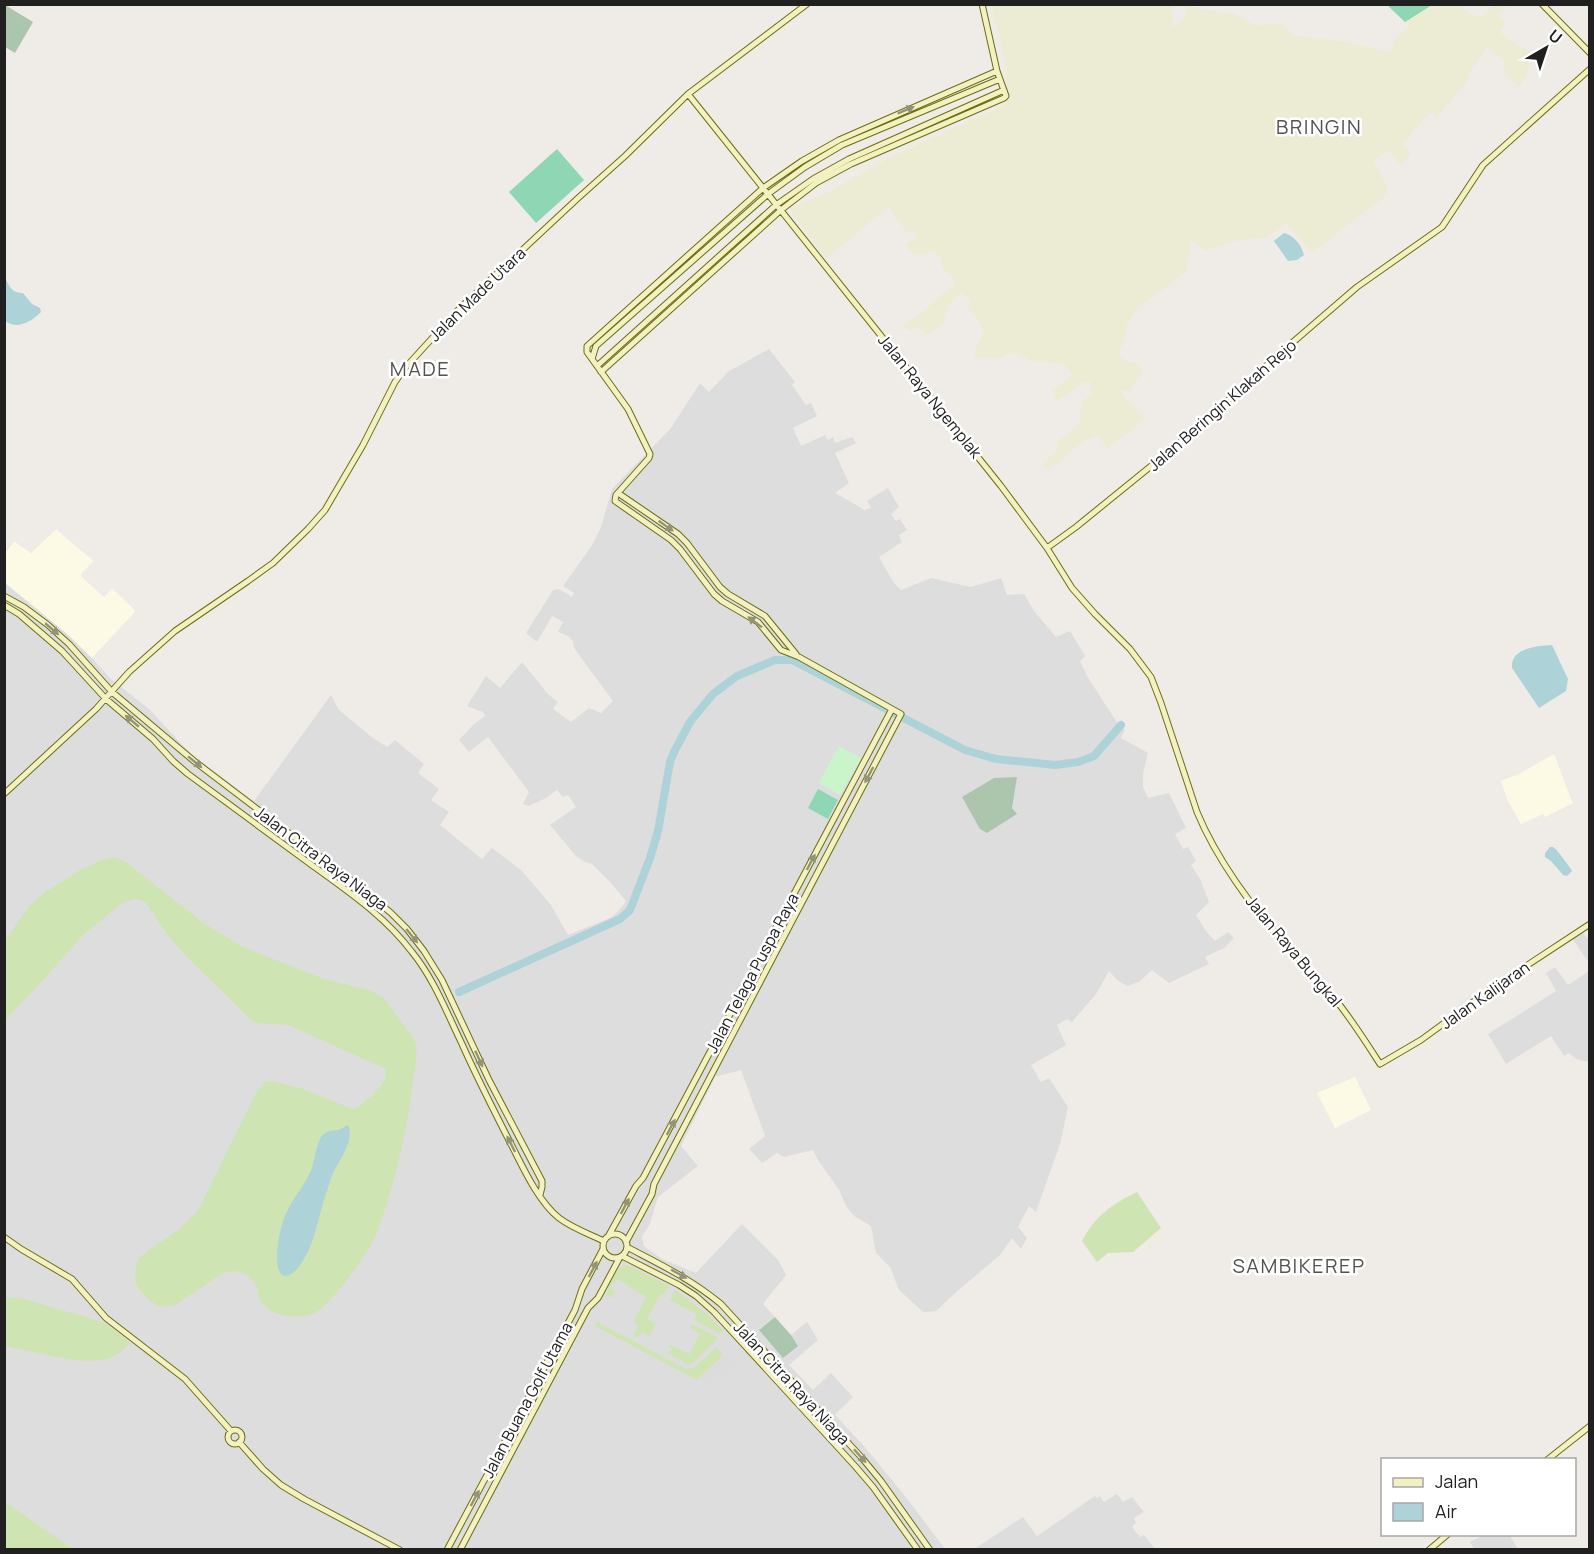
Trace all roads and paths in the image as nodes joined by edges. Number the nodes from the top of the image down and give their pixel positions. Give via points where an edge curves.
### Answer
1 (807, 4) edge
2 (982, 4) edge
3 (1542, 4) edge
4 (1590, 53) edge
5 (1590, 69) edge
6 (997, 71) junction
7 (1000, 79) junction
8 (688, 94) junction
9 (774, 180) junction
10 (778, 186) junction
11 (765, 191) junction
12 (789, 199) junction
13 (776, 205) junction
14 (781, 210) junction
15 (592, 359) junction
16 (599, 369) junction
17 (618, 493) junction
18 (1047, 548) junction
19 (4, 596) edge
20 (4, 606) edge
21 (789, 646) junction
22 (784, 652) junction
23 (800, 657) junction
24 (112, 692) junction
25 (106, 699) junction
26 (1161, 703) joint
27 (892, 710) junction
28 (4, 794) edge
29 (1590, 924) edge
30 (1380, 1064) joint
31 (489, 1080) junction
32 (480, 1084) junction
33 (643, 1178) junction
34 (654, 1184) junction
35 (540, 1195) junction
36 (609, 1235) junction
37 (4, 1237) edge
38 (604, 1240) junction
39 (626, 1244) junction
40 (603, 1249) junction
41 (621, 1257) junction
42 (578, 1303) junction
43 (588, 1308) junction
44 (798, 1390) junction
45 (791, 1397) junction
46 (1590, 1426) edge
47 (1550, 1458) edge
48 (1446, 1536) edge
49 (400, 1550) edge
50 (447, 1550) edge
51 (460, 1550) edge
52 (918, 1550) edge
53 (930, 1550) edge
54 (1429, 1550) edge

1 - 8 street, Jalan Made Utara
2 - 6 street
3 - 4 street
5 - 18 street, Jalan Beringin Klakah Rejo via 1483,165 1442,227 1358,287 1159,460
6 - 7 street
9 -> 6 street via 839,140
7 - 10 street via 842,145
7 - 12 street via 1004,90 849,159 813,179
8 - 11 street, Jalan Raya Ngemplak
8 - 24 street, Jalan Made Utara via 458,310 404,369 325,510 308,529 265,569 175,631
9 - 10 street
9 - 11 street
10 - 11 street
10 - 12 street
11 - 13 street, Jalan Raya Ngemplak
11 - 15 street via 596,346
11 - 15 street via 588,344 587,352
12 - 13 street
12 - 14 street
13 - 14 street, Jalan Raya Ngemplak
13 - 16 street
14 - 16 street
14 - 18 street, Jalan Raya Ngemplak
15 - 16 street
16 - 17 street via 628,409 650,454
17 -> 21 street via 678,534 720,587 765,616
22 -> 17 street via 758,622 714,594 671,540 617,503
18 - 26 street, Jalan Raya Ngemplak via 1080,598 1146,669
19 -> 24 street, Jalan Citra Raya Niaga via 55,632
20 - 25 street, Jalan Citra Raya Niaga via 62,651
21 - 22 street
21 - 23 street
22 - 23 street
23 - 27 street
24 - 25 street, Jalan Made Utara
24 -> 31 street, Jalan Citra Raya Niaga via 194,761 360,887 407,929 438,972
25 - 28 street, Jalan Made Utara
32 -> 25 street, Jalan Citra Raya Niaga via 425,971 384,921 188,774
26 - 30 street, Jalan Raya Bungkal via 1197,812 1215,848 1260,914 1334,998
33 -> 27 street, Jalan Telaga Puspa Raya
27 -> 34 street, Jalan Telaga Puspa Raya via 901,715
29 - 30 street, Jalan Kalijaran
31 - 32 street
31 - 35 street, Jalan Citra Raya Niaga via 542,1181
35 -> 32 street, Jalan Citra Raya Niaga
33 - 34 street
36 -> 33 street, Jalan Telaga Puspa Raya
34 - 39 street, Jalan Telaga Puspa Raya
35 - 38 street, Jalan Citra Raya Niaga via 565,1223
36 - 38 street
36 - 39 street via 619,1235
37 - 49 street via 72,1279 106,1318 185,1379 231,1431 230,1440 239,1442 281,1485
38 - 40 street
39 - 41 street
39 -> 44 street, Jalan Citra Raya Niaga via 685,1277 721,1304
40 - 41 street via 609,1257
42 -> 40 street, Jalan Buana Golf Utama
41 - 43 street, Jalan Buana Golf Utama
41 - 45 street, Jalan Citra Raya Niaga via 696,1296
42 - 43 street
50 -> 42 street, Jalan Buana Golf Utama
43 - 51 street, Jalan Buana Golf Utama
44 - 45 street
44 -> 53 street, Jalan Citra Raya Niaga via 881,1481
45 - 52 street, Jalan Citra Raya Niaga via 861,1473
46 - 47 street
48 - 54 street

